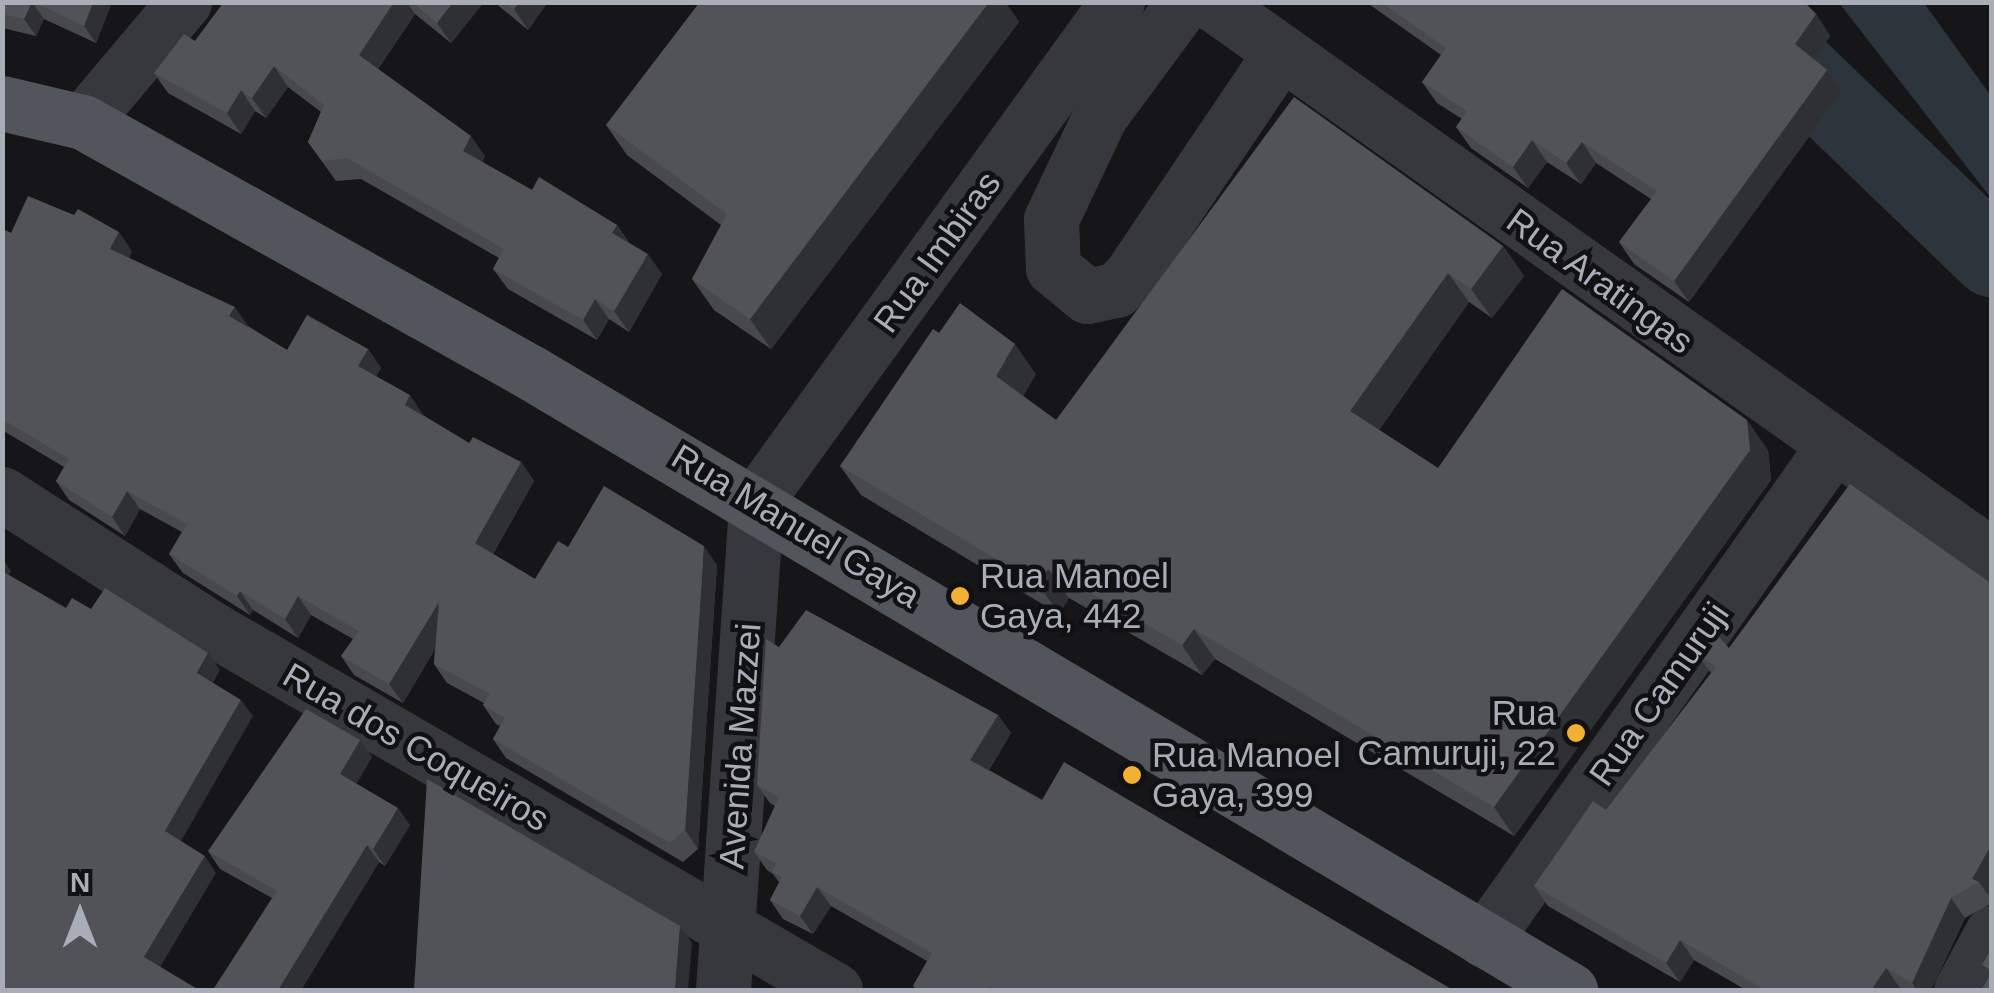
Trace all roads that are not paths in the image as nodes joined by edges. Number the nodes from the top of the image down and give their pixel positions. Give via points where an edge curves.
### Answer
1 (184, 2) edge
2 (1117, 2) edge
3 (1184, 2) edge
4 (1211, 2) edge
5 (1281, 52) junction
6 (2, 103) edge
7 (84, 122) junction
8 (1832, 448) junction
9 (2, 494) edge
10 (756, 501) junction
11 (1992, 556) edge
12 (728, 928) junction
13 (1992, 933) edge
14 (1484, 940) junction
15 (724, 990) edge
16 (835, 990) edge
17 (1570, 990) edge
18 (1961, 990) edge

1 - 7 street
2 - 10 street, Rua Imbiras
3 - 5 street via 1100,116 1052,219 1054,268 1088,296 1116,290 1130,276
4 - 5 street, Rua Aratingas
5 - 8 street, Rua Aratingas
6 - 7 main road, Rua Manuel Gaya
7 - 10 main road, Rua Manuel Gaya
8 - 11 street, Rua Aratingas
8 - 14 street, Rua Camuruji
9 - 12 street, Rua dos Coqueiros via 214,630
10 - 12 street, Avenida Mazzei
10 - 14 main road, Rua Manuel Gaya
12 - 15 street, Avenida Mazzei
12 - 16 street, Rua dos Coqueiros
13 - 18 street
14 - 17 main road, Rua Manuel Gaya

